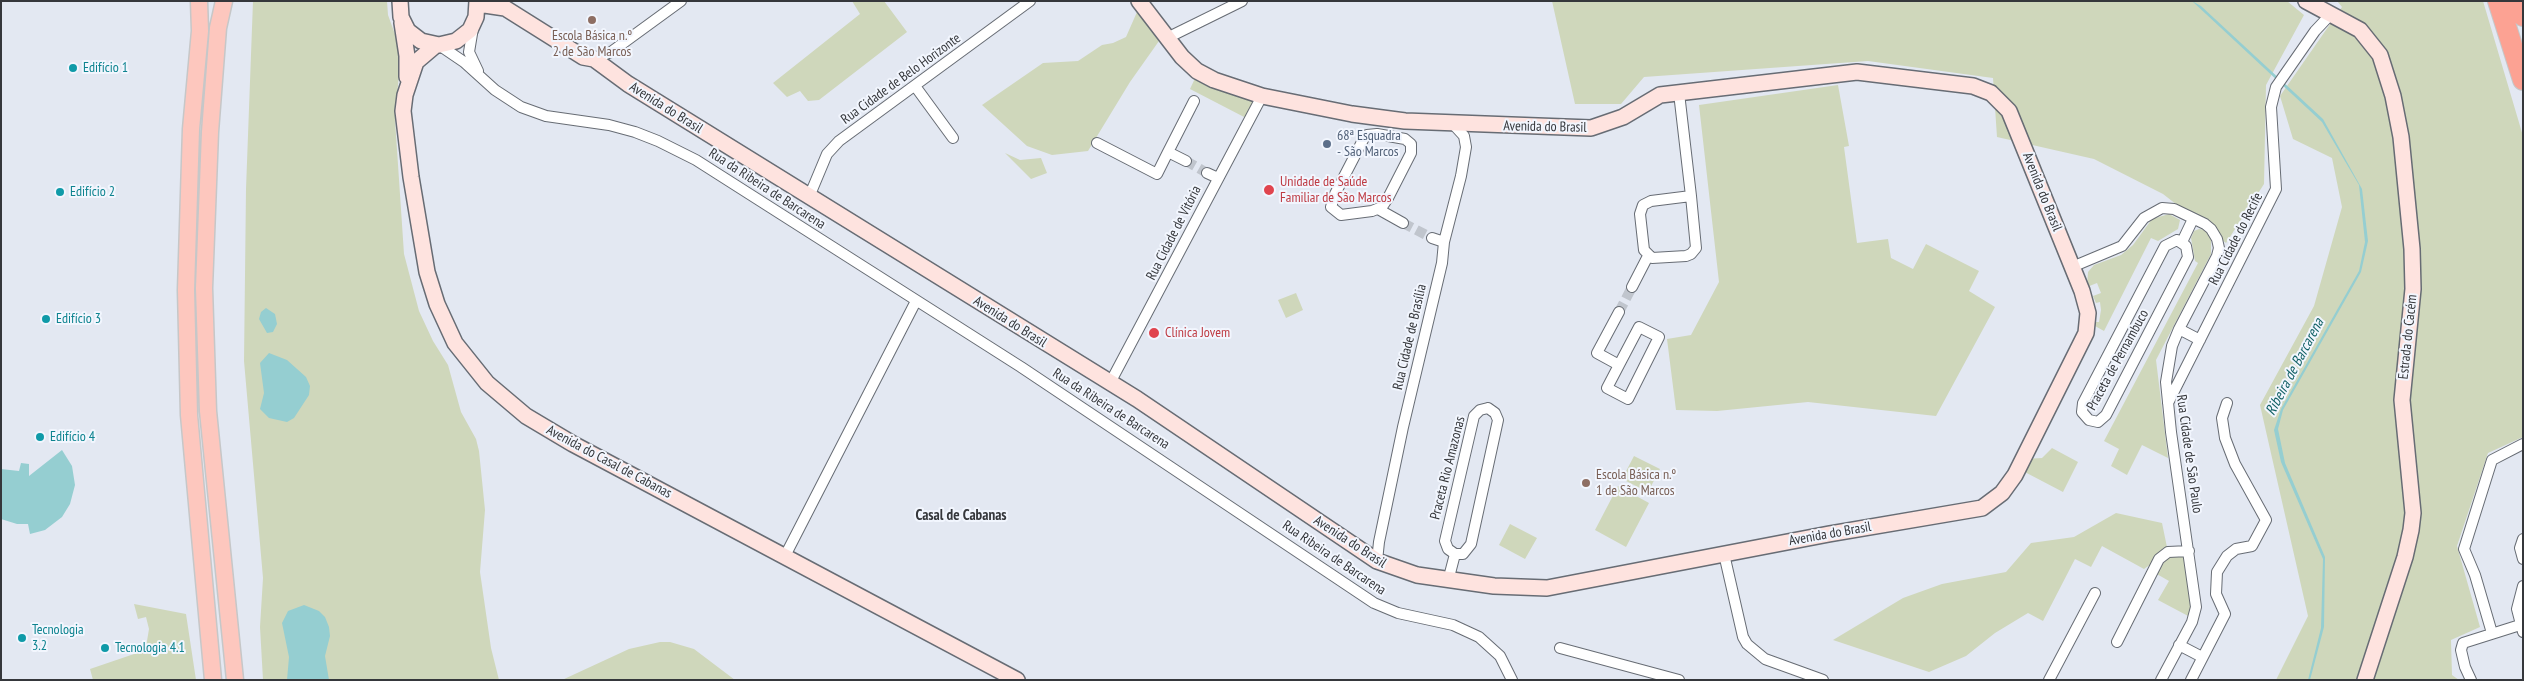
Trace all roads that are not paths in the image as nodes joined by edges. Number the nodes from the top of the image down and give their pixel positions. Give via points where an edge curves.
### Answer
1 (199, 1) edge
2 (224, 1) edge
3 (681, 1) edge
4 (1030, 1) edge
5 (1242, 1) edge
6 (2306, 1) edge
7 (2498, 1) edge
8 (2518, 1) edge
9 (1142, 2) edge
10 (478, 3) edge
11 (400, 5) edge
12 (2331, 14) junction
13 (2523, 16) edge
14 (474, 23) junction
15 (1168, 38) junction
16 (438, 45) junction
17 (594, 59) junction
18 (484, 80) junction
19 (2523, 80) edge
20 (407, 86) junction
21 (916, 86) junction
22 (1679, 93) junction
23 (1262, 96) junction
24 (1194, 102) dead end
25 (1453, 124) junction
26 (953, 138) dead end
27 (1097, 144) dead end
28 (1168, 152) junction
29 (1186, 161) tunnel mouth
30 (1207, 173) tunnel mouth
31 (1218, 178) junction
32 (1691, 196) junction
33 (809, 197) junction
34 (1378, 209) junction
35 (2193, 219) junction
36 (1403, 223) tunnel mouth
37 (1432, 238) tunnel mouth
38 (1444, 242) junction
39 (2182, 242) junction
40 (1648, 256) junction
41 (2072, 267) junction
42 (1632, 287) tunnel mouth
43 (916, 300) junction
44 (1619, 312) tunnel mouth
45 (2179, 329) junction
46 (2200, 340) junction
47 (1619, 365) junction
48 (1110, 383) junction
49 (2227, 403) dead end
50 (2167, 404) junction
51 (2523, 444) edge
52 (1264, 528) joint
53 (2523, 539) edge
54 (2189, 551) junction
55 (1454, 554) junction
56 (1724, 554) junction
57 (786, 556) junction
58 (2523, 558) edge
59 (1377, 561) junction
60 (1448, 581) junction
61 (2523, 586) edge
62 (2095, 592) dead end
63 (2521, 629) edge
64 (2492, 633) junction
65 (2117, 642) dead end
66 (2179, 645) junction
67 (1560, 648) dead end
68 (2202, 657) junction
69 (214, 680) edge
70 (234, 680) edge
71 (1017, 680) edge
72 (1512, 680) edge
73 (1679, 680) edge
74 (1823, 680) edge
75 (2049, 680) edge
76 (2161, 680) edge
77 (2191, 680) edge
78 (2365, 680) edge
79 (2471, 680) edge

1 - 69 main road via 186,290 189,415
2 - 70 main road via 218,28 210,132 204,288 208,411
3 - 17 street via 611,52
4 - 21 street, Rua Cidade de Belo Horizonte
5 - 15 street
6 - 12 street, Estrada do Cacém
7 - 19 highway
8 - 13 highway
9 - 15 street, Avenida do Brasil
10 - 14 street
10 - 17 street, Avenida do Brasil via 505,8 582,56
11 - 16 street via 414,36
11 - 20 street, Avenida do Casal de Cabanas via 407,56
12 - 46 street, Rua Cidade do Recife via 2315,31 2276,87 2272,107 2276,189
12 - 78 street, Estrada do Cacém via 2360,30 2380,55 2401,137 2412,249 2413,289 2402,400 2413,513 2405,557
14 - 16 street, Avenida do Casal de Cabanas via 456,41
14 - 18 street, Rua da Ribeira de Barcarena via 469,52
15 - 23 street, Avenida do Brasil via 1186,62 1205,76
16 - 18 street, Rua da Ribeira de Barcarena
16 - 20 street, Avenida do Casal de Cabanas via 416,62
17 - 33 street, Avenida do Brasil via 628,84
18 - 43 street, Rua da Ribeira de Barcarena via 532,112 635,132 680,151
20 - 57 street, Avenida do Casal de Cabanas via 403,111 427,272 444,323 470,365 507,401 546,430
21 - 26 street
21 - 33 street, Rua Cidade de Belo Horizonte via 834,146 827,154
22 - 25 street, Avenida do Brasil via 1660,95 1623,117 1591,128
22 - 32 street
22 - 41 street, Avenida do Brasil via 1857,72 1973,86 1992,93 2009,111
23 - 25 street, Avenida do Brasil via 1352,114
23 - 31 street, Rua Cidade de Vitória
24 - 28 street
25 - 38 street, Rua Cidade de Brasília via 1464,136 1466,147 1462,176
27 - 28 street via 1157,174
28 - 29 street
30 - 31 street
31 - 48 street, Rua Cidade de Vitória
32 - 40 street via 1651,200 1644,205 1640,214 1644,250
32 - 40 street via 1694,252 1656,259
33 - 48 street, Avenida do Brasil
34 - 34 street via 1388,198 1412,149 1405,139 1372,133 1361,143 1331,206 1341,215
34 - 36 street
35 - 39 street
35 - 41 street, Rua Cidade de São Paulo via 2174,209 2154,211 2144,218 2122,246
35 - 45 street, Rua Cidade de São Paulo via 2211,229 2218,248 2217,256
37 - 38 street
38 - 59 street, Rua Cidade de Brasília
39 - 39 street, Praceta de Pernambuco via 2169,243 2161,254 2083,403 2082,412 2089,420 2098,422 2106,415 2188,257 2188,250
40 - 42 street
41 - 56 street, Avenida do Brasil via 2087,307 2086,333 2002,493 1982,508
43 - 52 street, Rua da Ribeira de Barcarena
43 - 57 street
44 - 47 street via 1597,354
45 - 46 street
45 - 50 street, Rua Cidade de São Paulo via 2169,362
46 - 50 street, Rua Cidade do Recife
47 - 47 street via 1639,327 1659,337 1628,399 1607,388
48 - 59 street, Avenida do Brasil
49 - 68 street via 2222,418 2225,438 2266,520 2252,546 2236,549 2217,572 2216,594 2225,614
50 - 54 street, Rua Cidade de São Paulo
51 - 64 street via 2492,460 2464,549 2476,575
52 - 72 street, Rua Ribeira de Barcarena via 1374,603 1398,613 1472,632 1500,656
53 - 58 street via 2520,548
54 - 65 street via 2168,552 2159,559
54 - 66 street, Rua Cidade de São Paulo via 2196,607
55 - 55 street, Praceta Rio Amazonas via 1463,554 1471,544 1498,420 1496,413 1488,408 1474,416 1447,531 1446,545
55 - 60 street
56 - 60 street, Avenida do Brasil via 1547,588
56 - 74 street via 1747,644 1765,659
57 - 71 street, Avenida do Casal de Cabanas
59 - 60 street, Avenida do Brasil via 1403,572
61 - 63 street via 2517,610
62 - 75 street
63 - 64 street
64 - 79 street via 2463,643 2460,650
66 - 68 street
66 - 76 street, Rua Cidade de São Paulo
67 - 73 street
68 - 77 street

